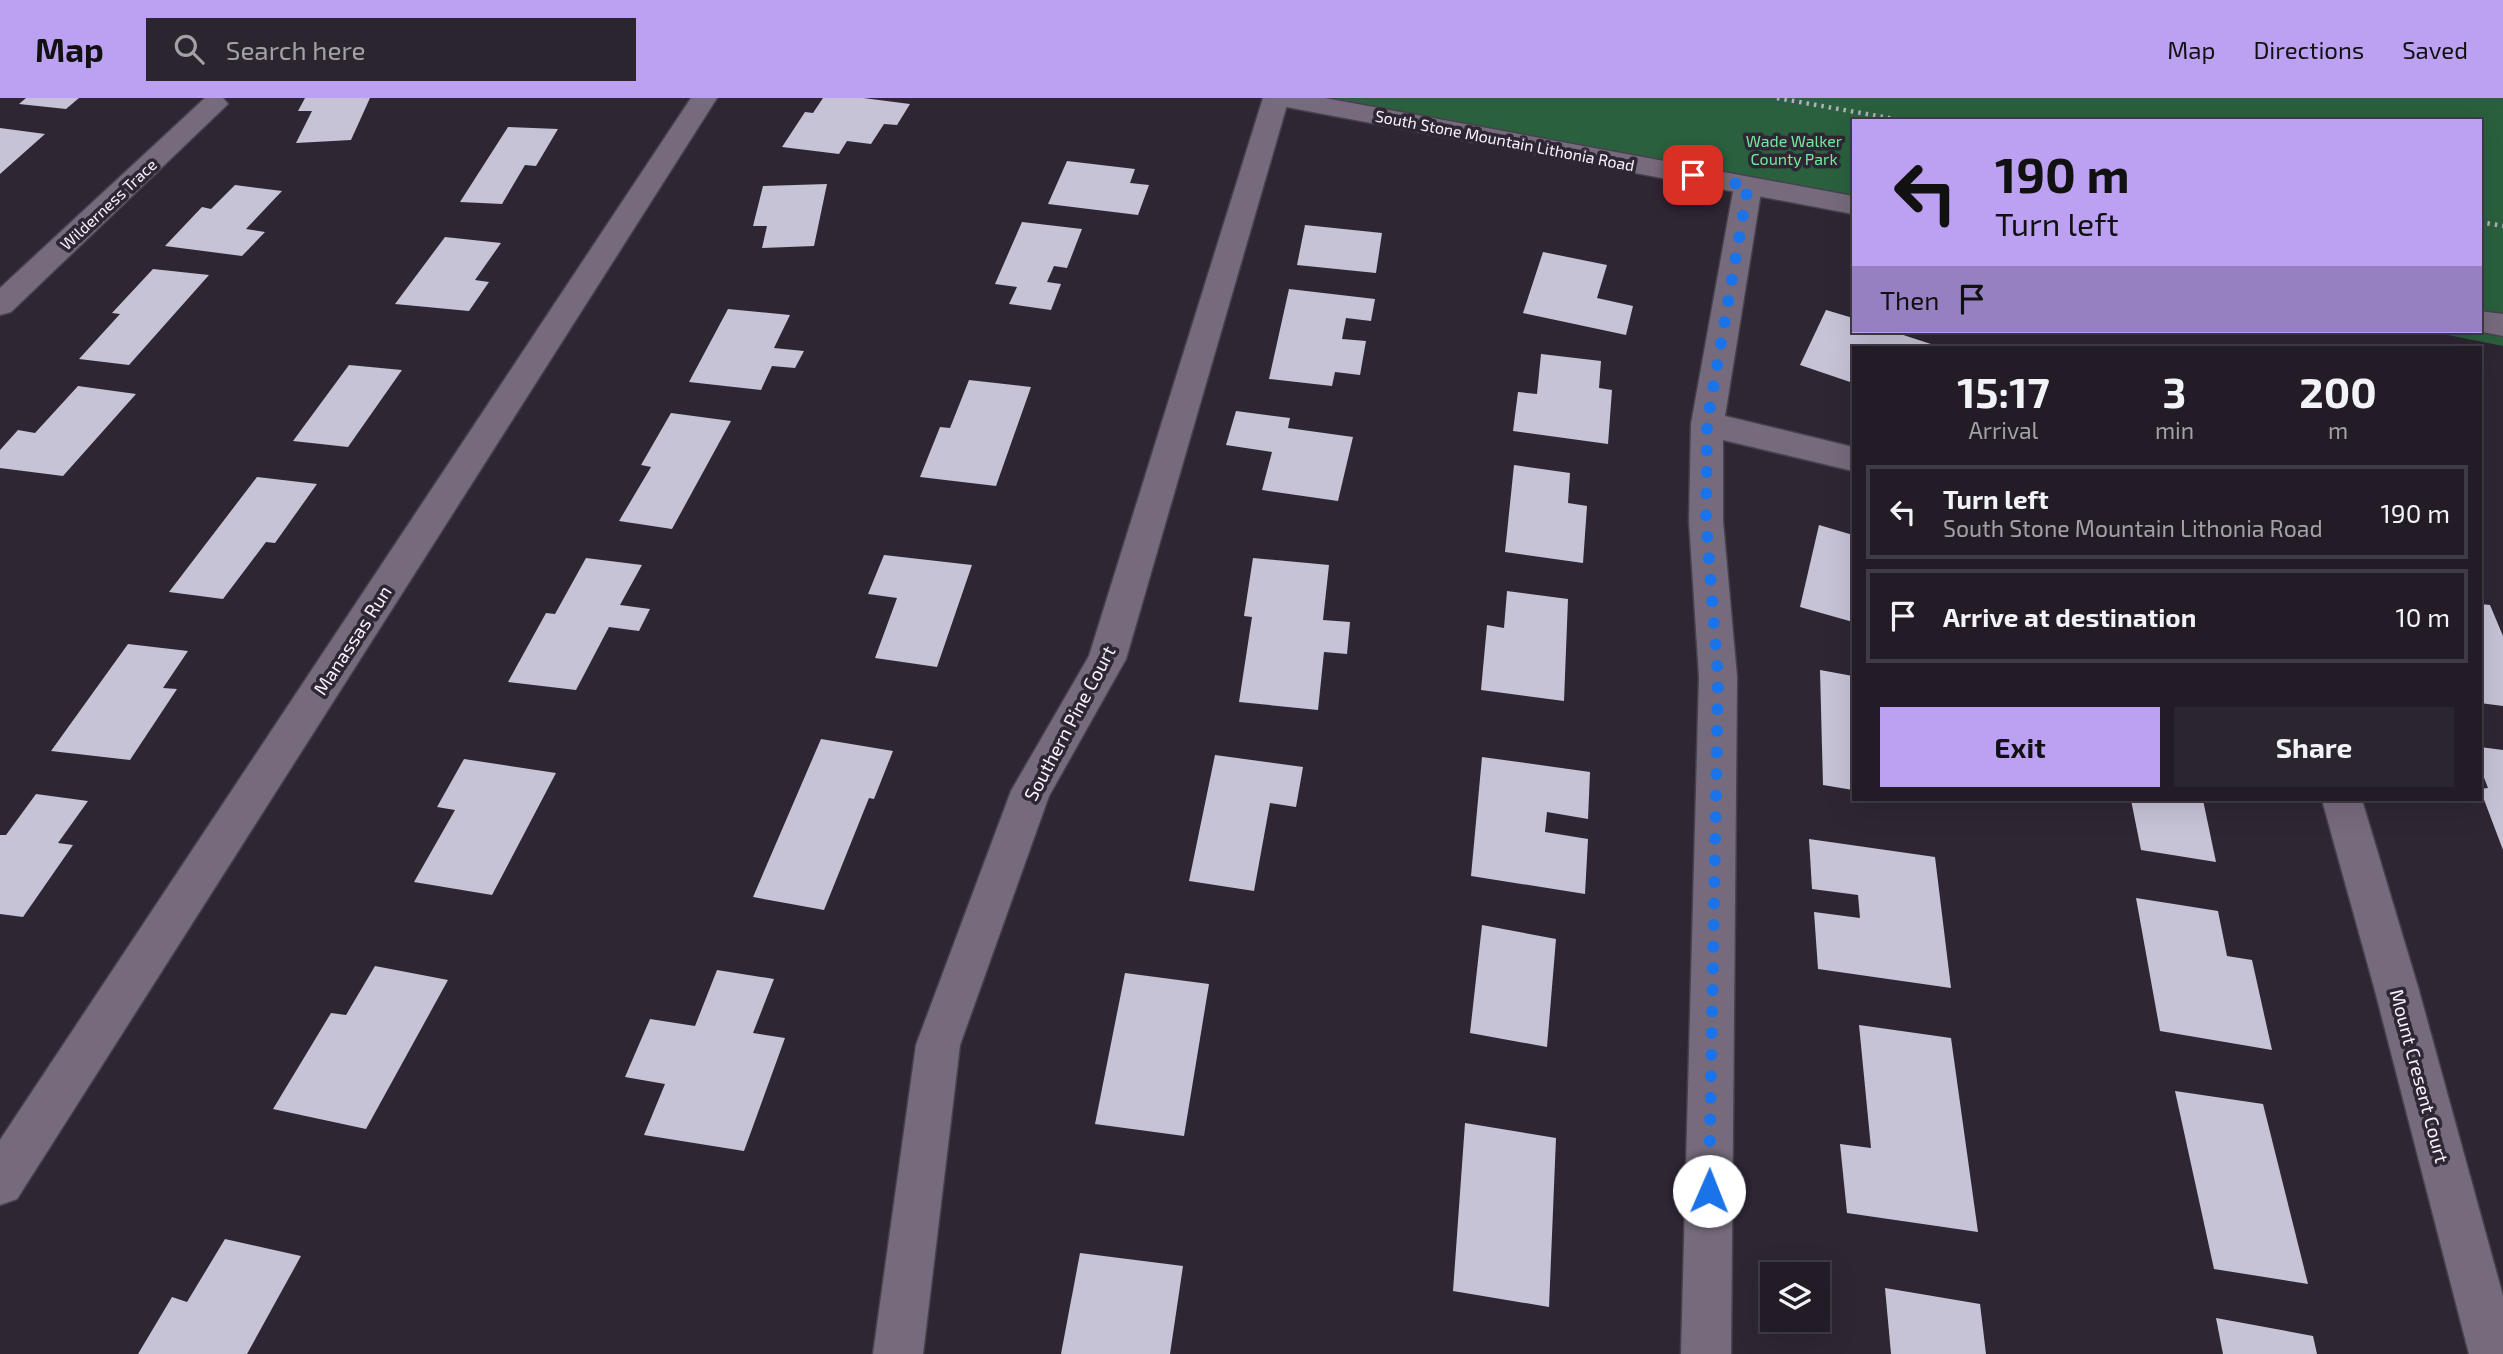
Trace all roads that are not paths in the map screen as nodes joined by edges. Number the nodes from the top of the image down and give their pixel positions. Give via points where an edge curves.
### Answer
1 (704, 98) edge
2 (1279, 98) edge
3 (215, 104) dead end
4 (1748, 186) junction
5 (1852, 205) edge
6 (0, 305) edge
7 (2482, 321) edge
8 (2503, 325) edge
9 (1707, 424) junction
10 (1852, 459) edge
11 (2342, 801) edge
12 (0, 1182) edge
13 (898, 1354) edge
14 (1706, 1354) edge
15 (2494, 1354) edge

1 - 12 street, Manassas Run
2 - 4 street, South Stone Mountain Lithonia Road
2 - 13 street, Southern Pine Court via 1107,659 1031,791 937,1045
3 - 6 street, Wilderness Trace
4 - 5 street, South Stone Mountain Lithonia Road
4 - 9 street
7 - 8 street
9 - 10 street
9 - 14 street via 1706,521 1718,677
11 - 15 street, Mount Cresent Court

